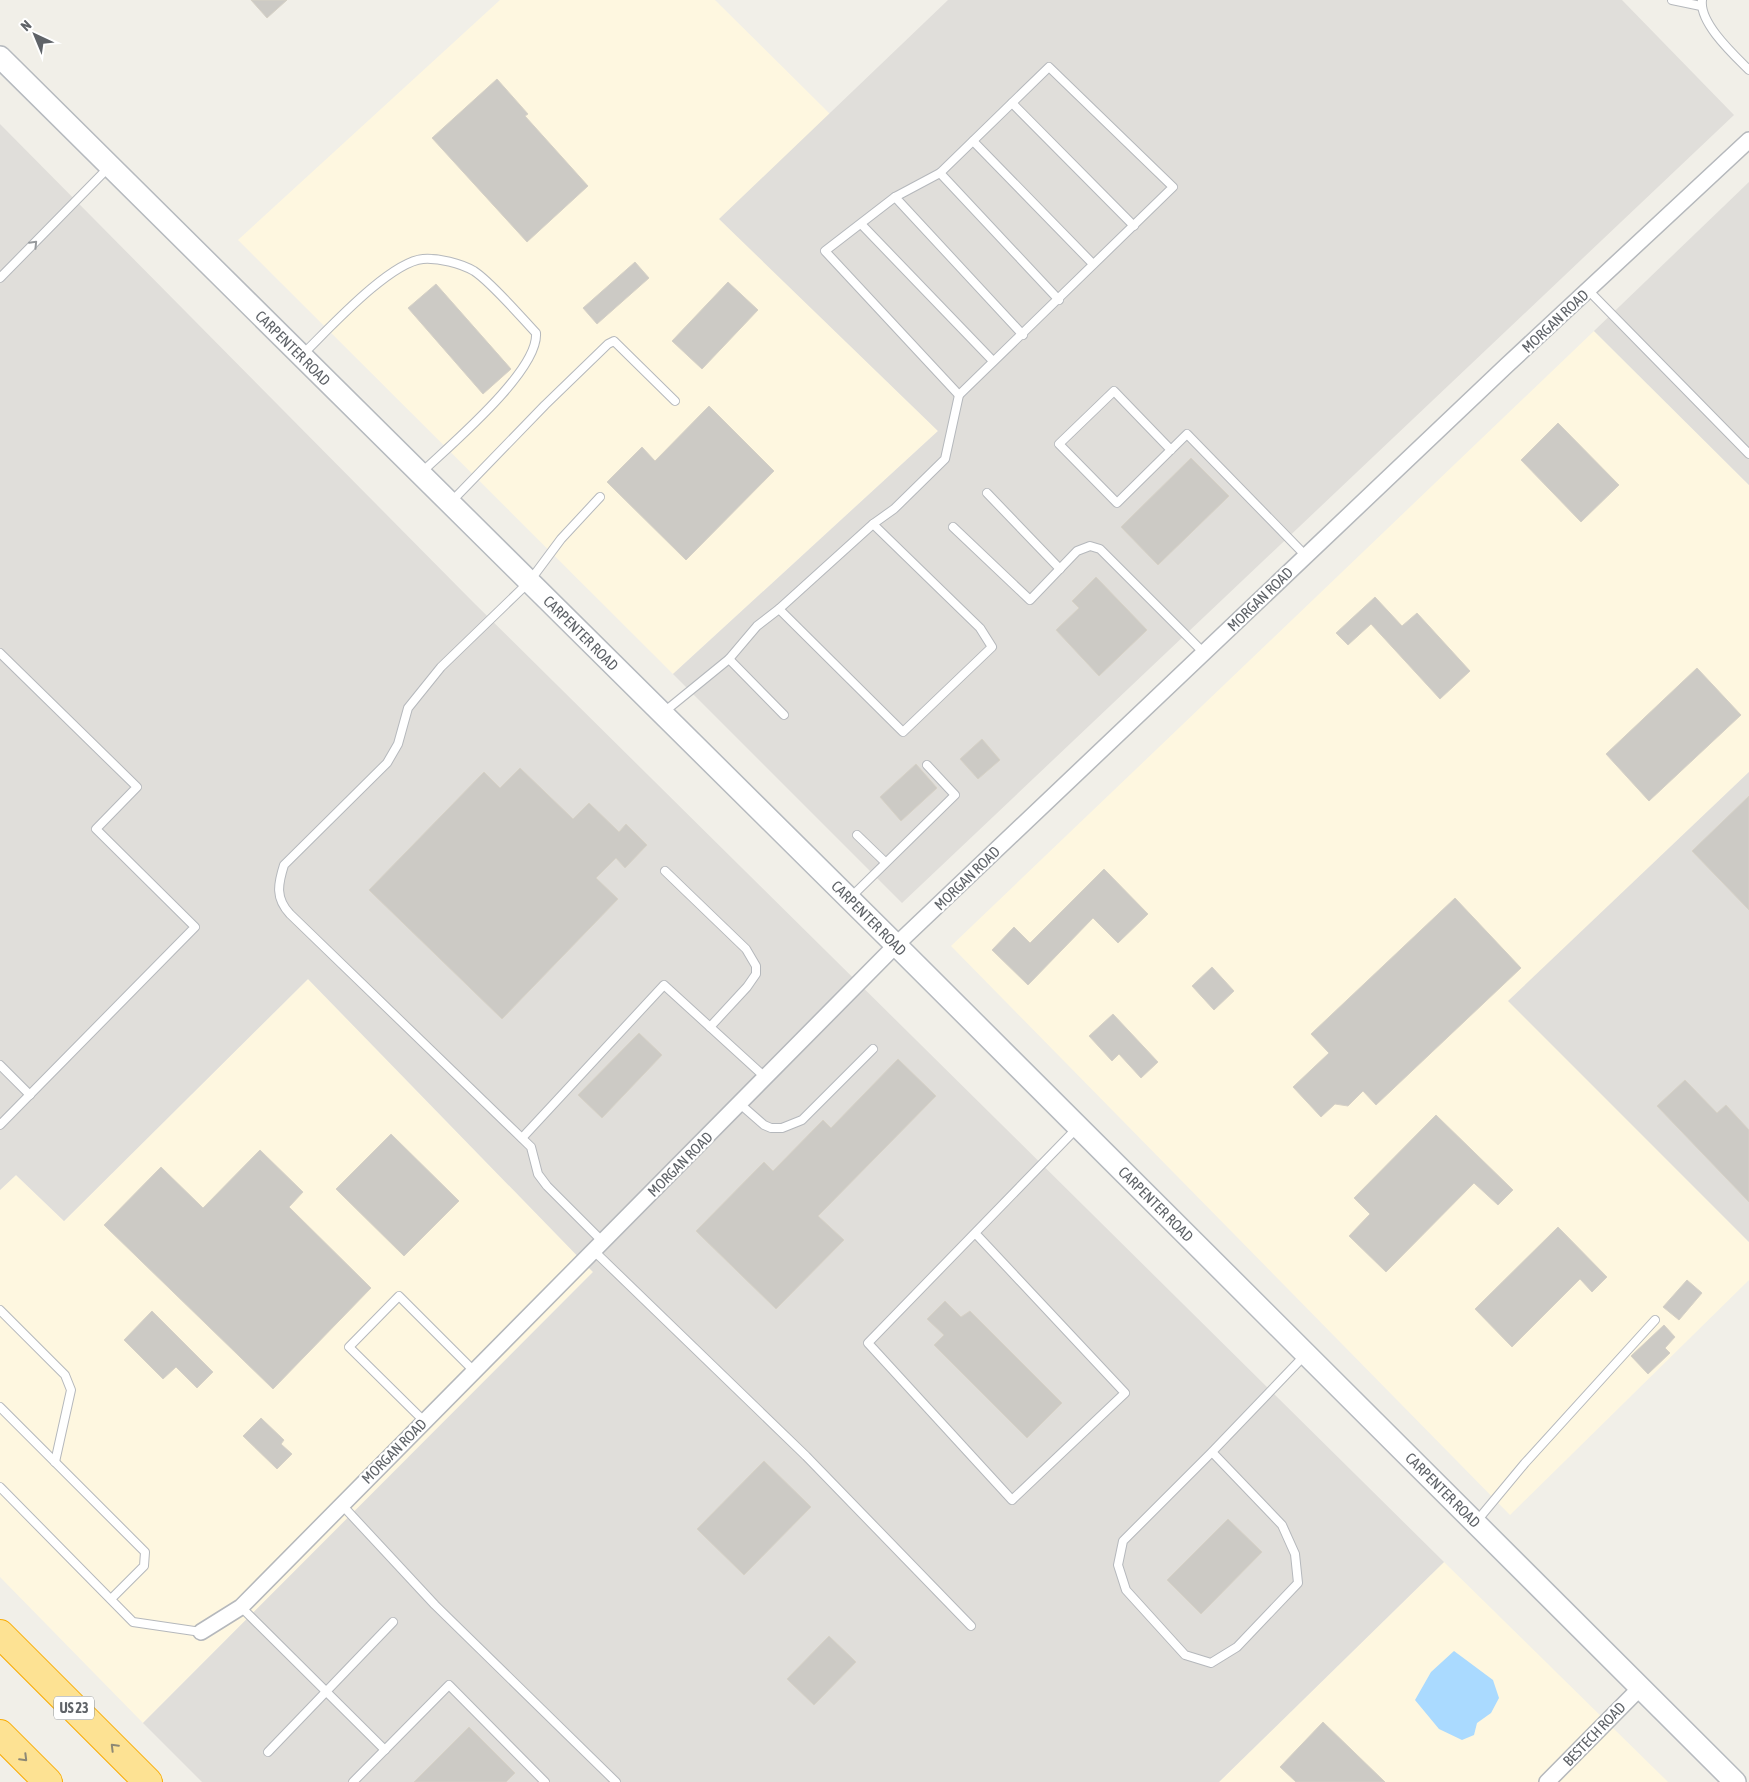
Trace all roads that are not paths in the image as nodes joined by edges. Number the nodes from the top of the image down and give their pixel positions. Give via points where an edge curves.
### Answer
1 (1672, 0) edge
2 (1702, 3) edge
3 (0, 56) edge
4 (1749, 70) edge
5 (1012, 103) junction
6 (1749, 140) edge
7 (973, 141) junction
8 (110, 166) junction
9 (940, 173) junction
10 (896, 197) junction
11 (862, 225) junction
12 (1134, 226) junction
13 (1094, 264) junction
14 (0, 278) edge
15 (1588, 290) junction
16 (1059, 300) junction
17 (1023, 334) junction
18 (301, 356) junction
19 (993, 361) junction
20 (959, 396) junction
21 (675, 401) dead end
22 (1171, 450) junction
23 (1749, 454) edge
24 (420, 474) junction
25 (987, 493) dead end
26 (600, 497) dead end
27 (449, 503) junction
28 (872, 524) junction
29 (953, 527) dead end
30 (1306, 556) junction
31 (1060, 569) junction
32 (529, 582) junction
33 (779, 609) junction
34 (0, 653) edge
35 (1204, 653) junction
36 (729, 659) junction
37 (662, 714) junction
38 (784, 715) dead end
39 (928, 765) dead end
40 (857, 835) dead end
41 (885, 862) junction
42 (665, 871) dead end
43 (849, 899) junction
44 (896, 945) junction
45 (710, 1027) junction
46 (873, 1049) dead end
47 (0, 1065) edge
48 (766, 1078) junction
49 (30, 1095) junction
50 (740, 1104) junction
51 (0, 1125) edge
52 (1078, 1126) junction
53 (522, 1138) junction
54 (975, 1233) junction
55 (598, 1246) junction
56 (0, 1310) edge
57 (1655, 1320) dead end
58 (1306, 1353) junction
59 (474, 1371) junction
60 (0, 1407) edge
61 (424, 1421) junction
62 (1212, 1452) junction
63 (55, 1462) junction
64 (0, 1487) edge
65 (342, 1505) junction
66 (1476, 1522) junction
67 (111, 1599) junction
68 (241, 1608) junction
69 (393, 1622) dead end
70 (971, 1626) dead end
71 (201, 1632) joint
72 (0, 1634) edge
73 (1641, 1687) junction
74 (326, 1691) junction
75 (0, 1734) edge
76 (385, 1750) junction
77 (268, 1752) dead end
78 (48, 1782) edge
79 (148, 1782) edge
80 (353, 1782) edge
81 (545, 1782) edge
82 (616, 1782) edge
83 (1547, 1782) edge
84 (1735, 1782) edge

1 - 2 lane
2 - 4 lane via 1715,33
3 - 8 main road, CARPENTER ROAD
5 - 7 lane
5 - 12 lane
5 - 12 lane via 1049,67 1173,187
6 - 15 street, MORGAN ROAD
7 - 9 lane
7 - 13 lane
14 -> 8 lane
8 - 18 main road, CARPENTER ROAD
9 - 10 lane
9 - 16 lane
10 - 11 lane
10 - 17 lane
11 - 19 lane
11 - 20 lane via 825,251
12 - 13 lane
13 - 16 lane
15 - 23 lane
15 - 30 street, MORGAN ROAD
16 - 17 lane
17 - 19 lane
18 - 24 main road, CARPENTER ROAD
18 - 24 lane via 352,306 400,268 422,259 459,263 476,273 536,333 536,340 511,386
19 - 20 lane
20 - 28 lane via 945,459 894,509
21 - 27 lane via 614,341 544,404
22 - 22 lane via 1117,503 1059,444 1114,391
22 - 30 lane via 1187,434
24 - 27 main road, CARPENTER ROAD
25 - 31 lane
26 - 32 lane via 561,539
27 - 32 main road, CARPENTER ROAD
28 - 33 lane
28 - 33 lane via 980,628 992,647 903,732
29 - 31 lane via 1030,600
30 - 35 street, MORGAN ROAD
31 - 35 lane via 1077,552 1090,546 1100,549
32 - 37 main road, CARPENTER ROAD
32 - 53 lane via 441,667 408,708 391,758 284,865 278,885 283,906 290,914
33 - 36 lane via 757,626
34 - 49 lane via 138,787 96,829 195,927
35 - 44 street, MORGAN ROAD
36 - 37 lane
36 - 38 lane
37 - 43 main road, CARPENTER ROAD
39 - 41 lane via 955,794
40 - 41 lane
41 - 43 lane
42 - 45 lane via 746,949 756,966 756,974 747,987
43 - 44 main road, CARPENTER ROAD
44 - 48 street, MORGAN ROAD
44 - 52 main road, CARPENTER ROAD
45 - 48 lane
45 - 53 lane via 664,985
46 - 50 lane via 802,1120 782,1128 771,1128 764,1126
47 - 49 lane
48 - 50 street, MORGAN ROAD
49 - 51 lane
50 - 55 street, MORGAN ROAD
52 - 54 lane
52 - 58 main road, CARPENTER ROAD
53 - 55 lane via 531,1147 538,1174
54 - 54 lane via 868,1343 1012,1500 1125,1393
55 - 59 street, MORGAN ROAD
55 - 70 lane
56 - 63 lane via 66,1375 72,1390
57 - 66 lane
58 - 62 lane
58 - 66 main road, CARPENTER ROAD
59 - 61 street, MORGAN ROAD
59 - 61 lane via 399,1296 349,1347
60 - 63 lane
61 - 65 street, MORGAN ROAD
62 - 62 lane via 1123,1541 1118,1565 1126,1590 1185,1655 1211,1663 1237,1647 1298,1583 1295,1554 1282,1525
63 - 67 lane via 145,1552 144,1566
64 - 67 lane
65 - 68 street, MORGAN ROAD
65 - 82 lane via 435,1605
66 - 73 main road, CARPENTER ROAD
67 - 71 lane via 134,1622
68 - 71 street, MORGAN ROAD
68 - 74 lane
69 - 74 lane
79 -> 72 highway, US 23
73 - 83 street, BESTECH ROAD
73 - 84 main road, CARPENTER ROAD
74 - 76 lane
74 - 77 lane
75 -> 78 highway
76 - 80 lane
76 - 81 lane via 449,1685

